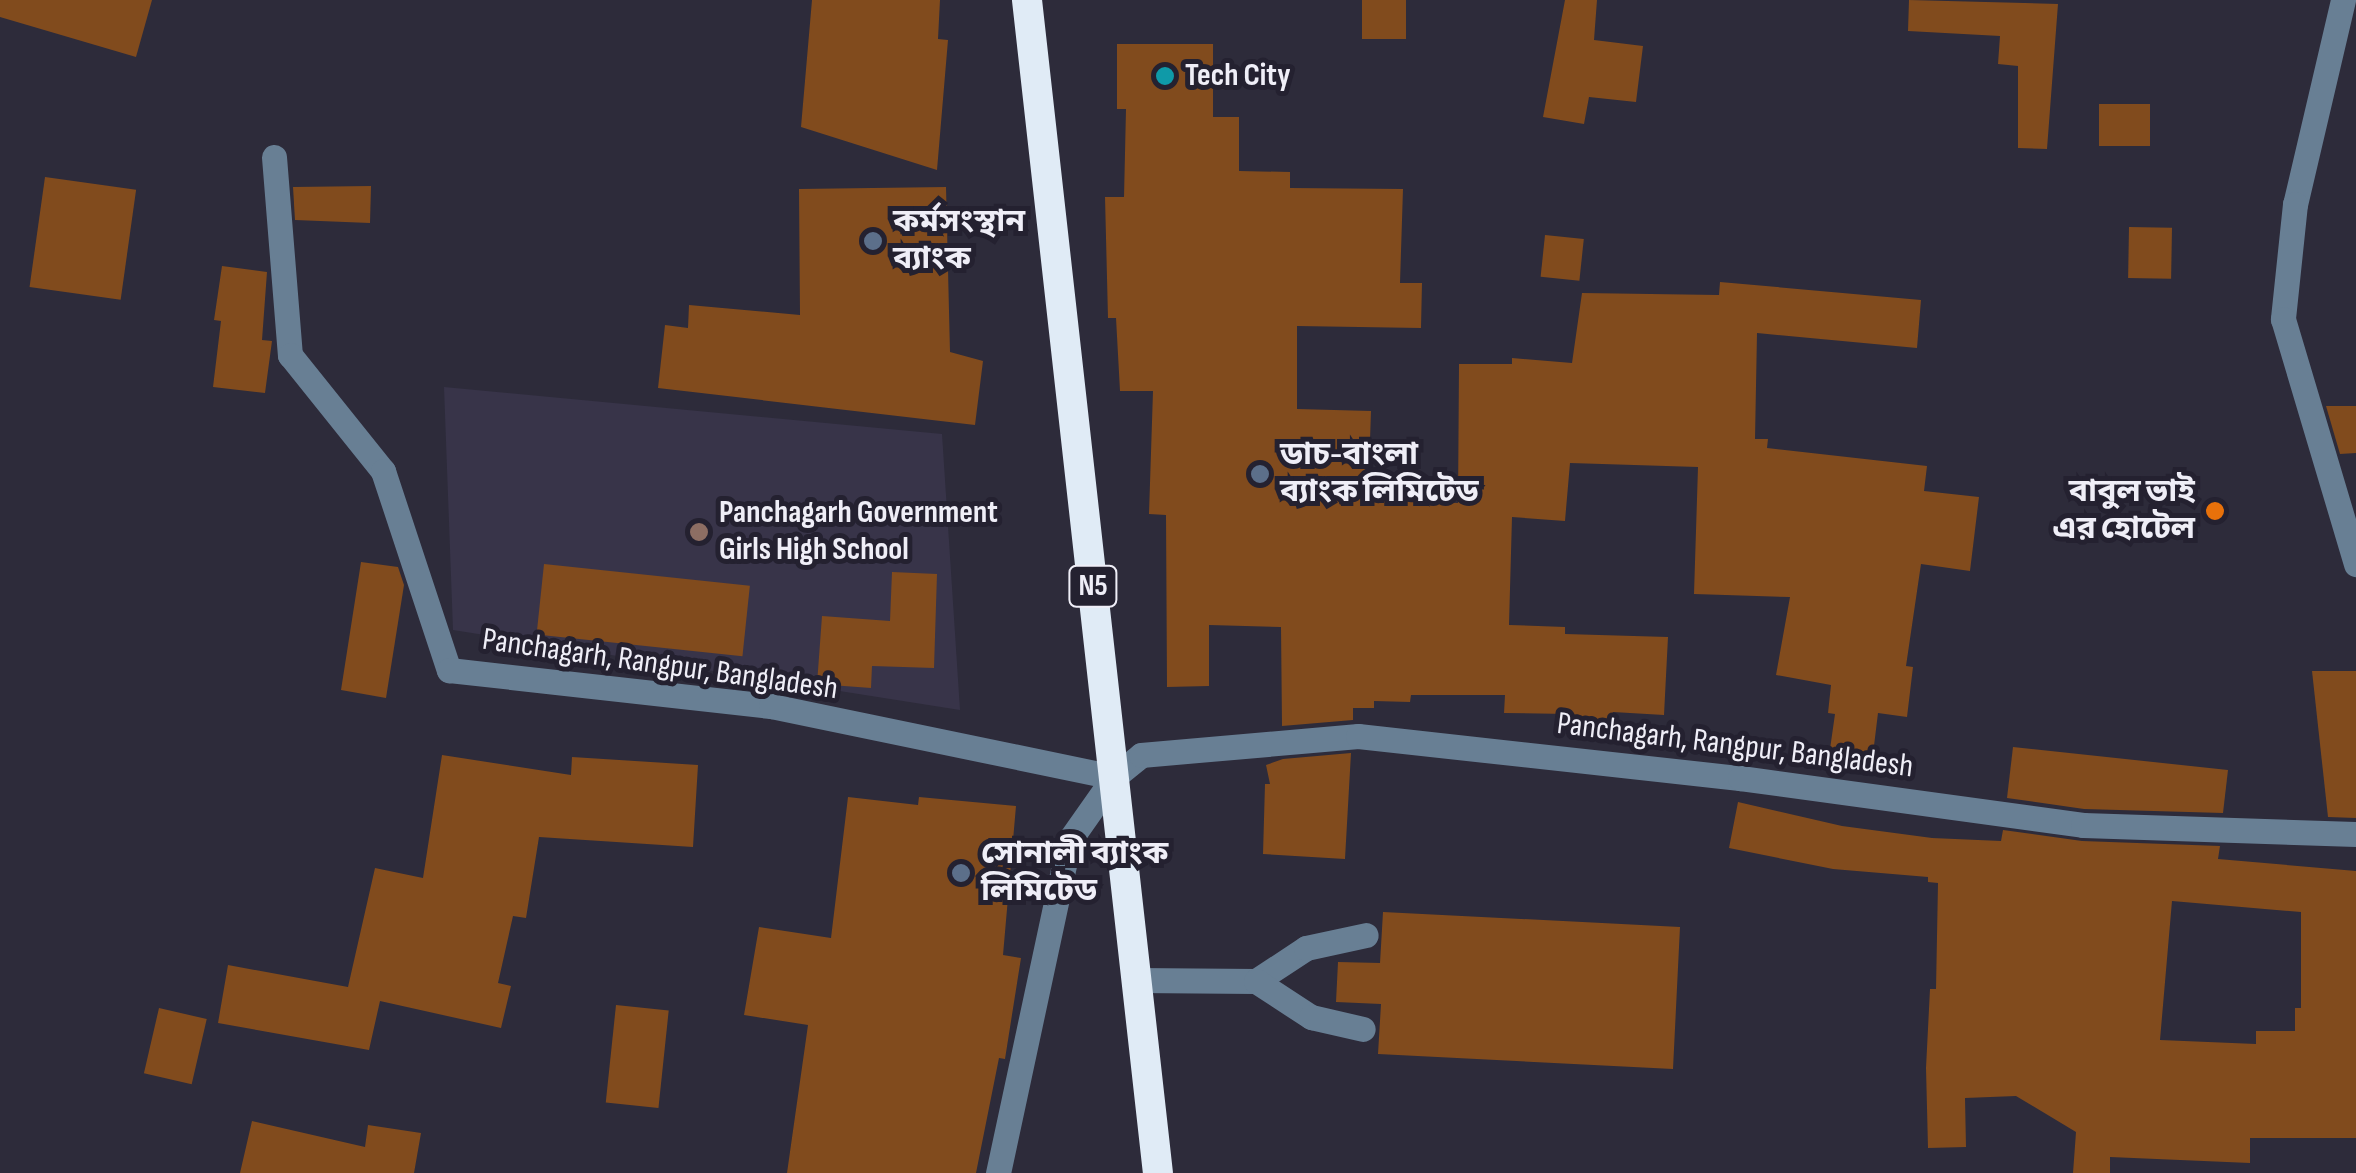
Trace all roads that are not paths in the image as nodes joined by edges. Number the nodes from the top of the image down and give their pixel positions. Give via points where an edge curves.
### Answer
1 (1027, 0) edge
2 (2343, 0) edge
3 (274, 157) dead end
4 (2356, 564) edge
5 (1114, 777) junction
6 (2356, 834) edge
7 (1366, 934) dead end
8 (1136, 980) junction
9 (1256, 980) junction
10 (1363, 1029) dead end
11 (998, 1173) edge
12 (1158, 1173) edge

1 - 5 highway, N5
2 - 4 street via 2295,204 2283,319
3 - 5 street, Panchagarh, Rangpur, Bangladesh via 290,355 383,471 449,670 770,706
5 - 6 street, Panchagarh, Rangpur, Bangladesh via 1140,754 1358,736 2083,825
5 - 8 highway, N5
5 - 11 street, Panchagarh, Rangpur, Bangladesh via 1069,841
7 - 9 street via 1306,948
8 - 9 street
8 - 12 highway, N5
9 - 10 street via 1310,1017

